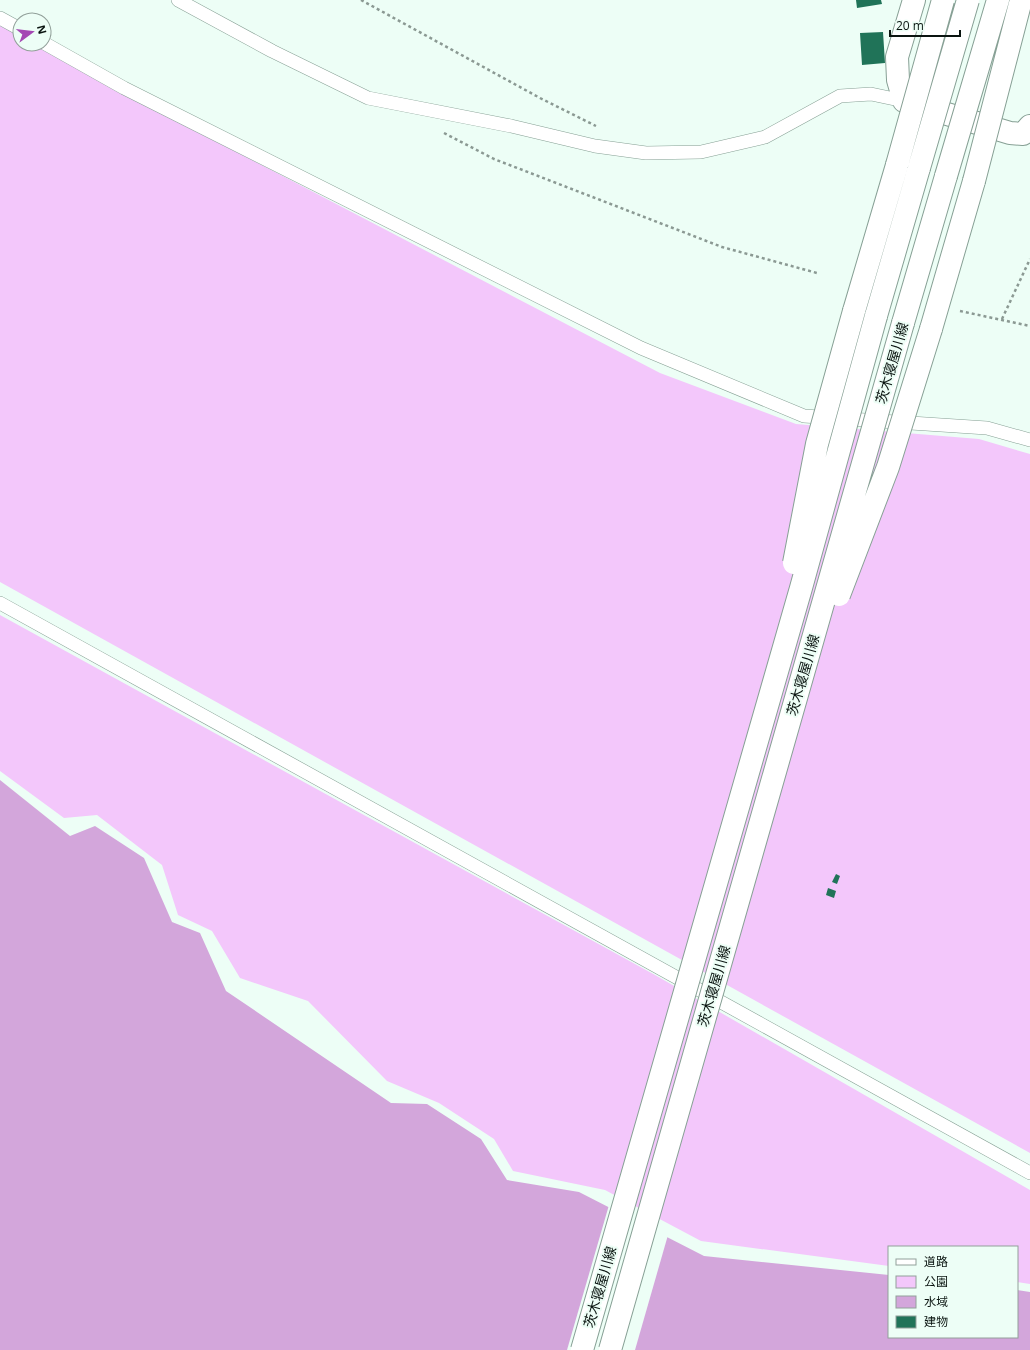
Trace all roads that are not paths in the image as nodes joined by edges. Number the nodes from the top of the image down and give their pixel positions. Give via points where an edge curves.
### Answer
1 (178, 0) edge
2 (914, 0) edge
3 (943, 0) edge
4 (968, 0) edge
5 (998, 0) edge
6 (1021, 0) edge
7 (0, 18) edge
8 (12, 25) edge
9 (52, 48) edge
10 (904, 101) junction
11 (1030, 126) edge
12 (1030, 440) edge
13 (0, 603) edge
14 (764, 715) junction
15 (789, 725) junction
16 (1030, 1173) edge
17 (582, 1350) edge
18 (610, 1350) edge

1 - 10 lane via 272,51 368,98 511,126 595,146 646,153 701,152 765,137 840,96 871,94
2 - 10 main road via 897,57 898,80
3 - 14 main road, bridge via 818,444
4 - 14 main road, 茨木寝屋川線, bridge
5 - 15 main road, 茨木寝屋川線, bridge
6 - 15 main road, bridge via 974,181 888,467
7 - 8 lane
9 - 12 lane via 124,88 641,348 804,416 987,428
10 - 11 main road via 1010,133 1023,134
13 - 16 lane
14 - 17 main road, 茨木寝屋川線, bridge
15 - 18 main road, 茨木寝屋川線, bridge

